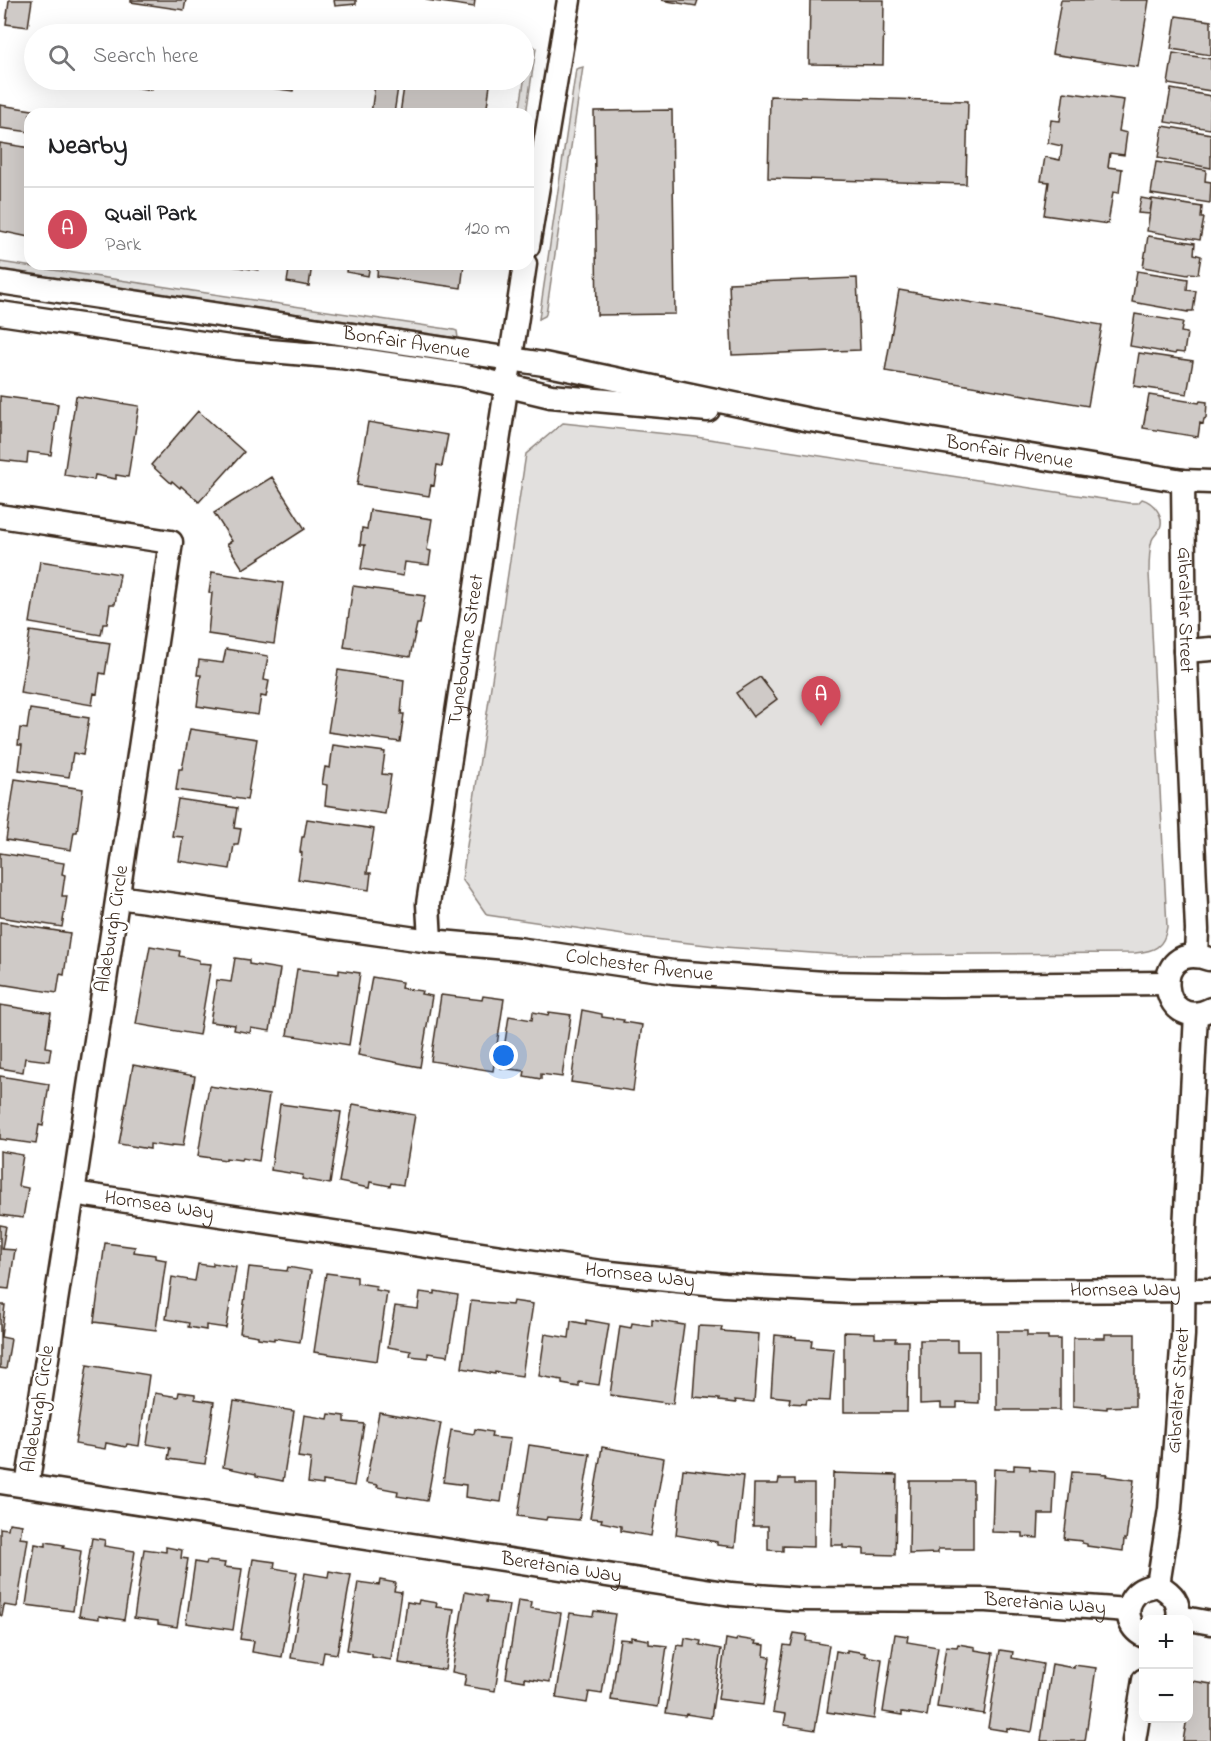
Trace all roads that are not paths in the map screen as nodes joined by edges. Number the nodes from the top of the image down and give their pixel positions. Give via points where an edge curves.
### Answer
1 (569, 0) edge
2 (534, 210) edge
3 (524, 270) edge
4 (0, 282) edge
5 (0, 313) edge
6 (510, 359) junction
7 (506, 386) junction
8 (810, 420) junction
9 (1183, 481) junction
10 (1211, 482) edge
11 (0, 516) edge
12 (1211, 649) edge
13 (1185, 651) junction
14 (118, 897) junction
15 (430, 941) junction
16 (1204, 958) edge
17 (1167, 983) junction
18 (1203, 1011) edge
19 (73, 1193) junction
20 (1184, 1290) junction
21 (1211, 1290) edge
22 (0, 1482) edge
23 (27, 1486) junction
24 (1158, 1586) junction
25 (1128, 1610) junction
26 (1179, 1615) edge
27 (1193, 1620) edge
28 (1211, 1623) edge
29 (1139, 1634) edge
30 (1139, 1707) edge
31 (1134, 1741) edge

1 - 2 street
3 - 6 street, Tynebourne Street
4 - 6 street, Bonfair Avenue
5 - 7 street, Bonfair Avenue via 236,348 341,357 462,375
6 - 7 street, Tynebourne Street
6 - 8 street, Bonfair Avenue
7 - 8 street, Bonfair Avenue via 551,396
7 - 15 street, Tynebourne Street via 429,904
8 - 9 street, Bonfair Avenue
9 - 10 street, Bonfair Avenue
9 - 13 street, Gibraltar Street
11 - 14 street, Aldeburgh Circle via 171,542
12 - 13 street
13 - 16 street, Gibraltar Street via 1196,922
14 - 15 street, Colchester Avenue
14 - 19 street, Aldeburgh Circle
15 - 17 street, Colchester Avenue via 518,949 673,972 824,983
16 - 17 street via 1182,959 1174,965
17 - 18 street via 1167,992 1178,1008 1186,1012
18 - 20 street, Gibraltar Street
19 - 20 street, Hornsea Way via 601,1272 725,1285 849,1292
19 - 23 street, Aldeburgh Circle
20 - 21 street, Hornsea Way
20 - 24 street, Gibraltar Street via 1170,1509
22 - 23 street, Beretania Way
23 - 25 street, Beretania Way via 731,1594 797,1599 987,1600
24 - 25 street via 1141,1590
24 - 26 street via 1172,1594
25 - 29 street via 1132,1627
27 - 28 street
30 - 31 street

